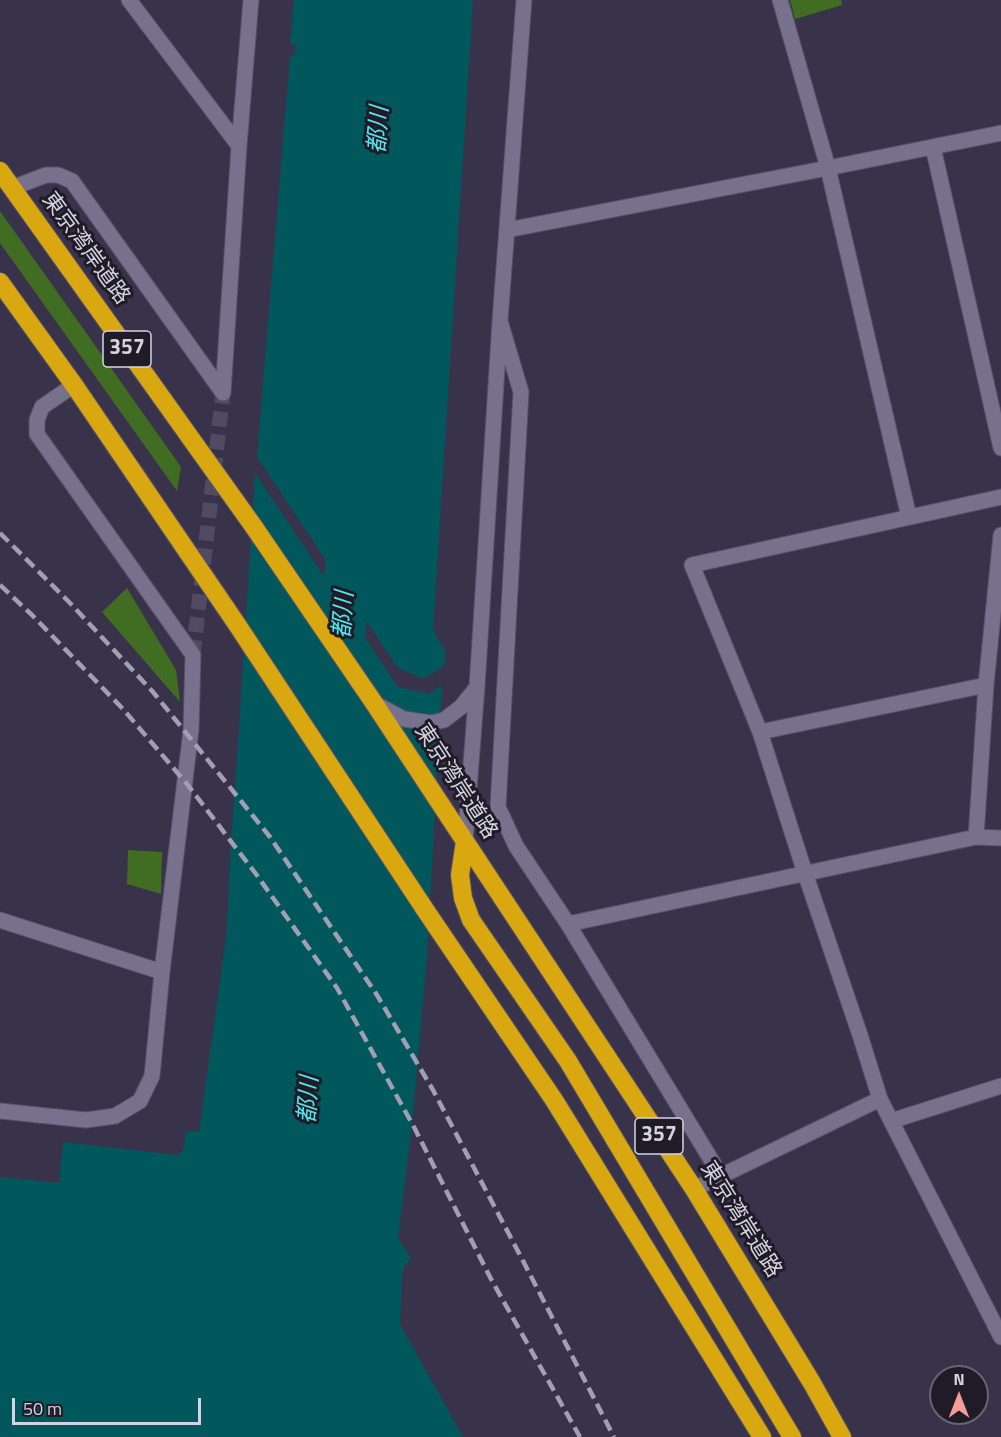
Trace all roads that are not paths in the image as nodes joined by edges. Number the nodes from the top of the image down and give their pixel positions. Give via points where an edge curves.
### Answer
1 (129, 0) edge
2 (251, 0) edge
3 (524, 0) edge
4 (780, 0) edge
5 (1001, 133) edge
6 (239, 146) junction
7 (933, 147) junction
8 (828, 168) junction
9 (0, 171) edge
10 (12, 188) junction
11 (507, 230) junction
12 (0, 282) edge
13 (500, 321) junction
14 (74, 386) junction
15 (1001, 448) edge
16 (1001, 497) edge
17 (909, 517) junction
18 (1001, 535) edge
19 (986, 685) junction
20 (477, 687) junction
21 (375, 702) junction
22 (760, 732) junction
23 (976, 837) junction
24 (1001, 838) edge
25 (465, 841) junction
26 (805, 873) junction
27 (0, 920) edge
28 (568, 924) junction
29 (162, 972) junction
30 (1001, 1086) edge
31 (880, 1099) junction
32 (0, 1111) edge
33 (891, 1121) junction
34 (722, 1176) junction
35 (694, 1189) junction
36 (1001, 1337) edge
37 (762, 1437) edge
38 (792, 1437) edge
39 (842, 1437) edge

1 - 6 street
2 - 6 street
3 - 11 street
4 - 8 street
5 - 7 street
6 - 10 street via 223,393 72,181 46,175
7 - 8 street
7 - 15 street
8 - 11 street
8 - 17 street
9 - 10 highway, 東京湾岸道路 / 357
10 - 21 highway, 東京湾岸道路 / 357
11 - 13 street
12 - 14 highway
13 - 20 street
13 - 28 street via 521,392 498,807 516,846
14 - 29 street via 42,407 37,420 38,434 193,655 191,730
14 - 37 highway via 554,1101
16 - 17 street
17 - 22 street via 692,565
18 - 19 street
19 - 22 street
19 - 23 street
20 - 21 street via 462,707 444,720 431,723 404,719
20 - 25 street
21 - 25 highway, 東京湾岸道路 / 357
22 - 26 street
23 - 24 street
23 - 26 street
25 - 35 highway, 東京湾岸道路 / 357
25 - 38 highway via 460,875 462,898 471,920 568,1062
26 - 28 street
26 - 31 street
27 - 29 street
28 - 34 street
29 - 32 street via 152,1076 140,1101 115,1116 86,1120
30 - 33 street
31 - 33 street
31 - 34 street
33 - 36 street
34 - 35 street
35 - 39 highway, 東京湾岸道路 / 357

